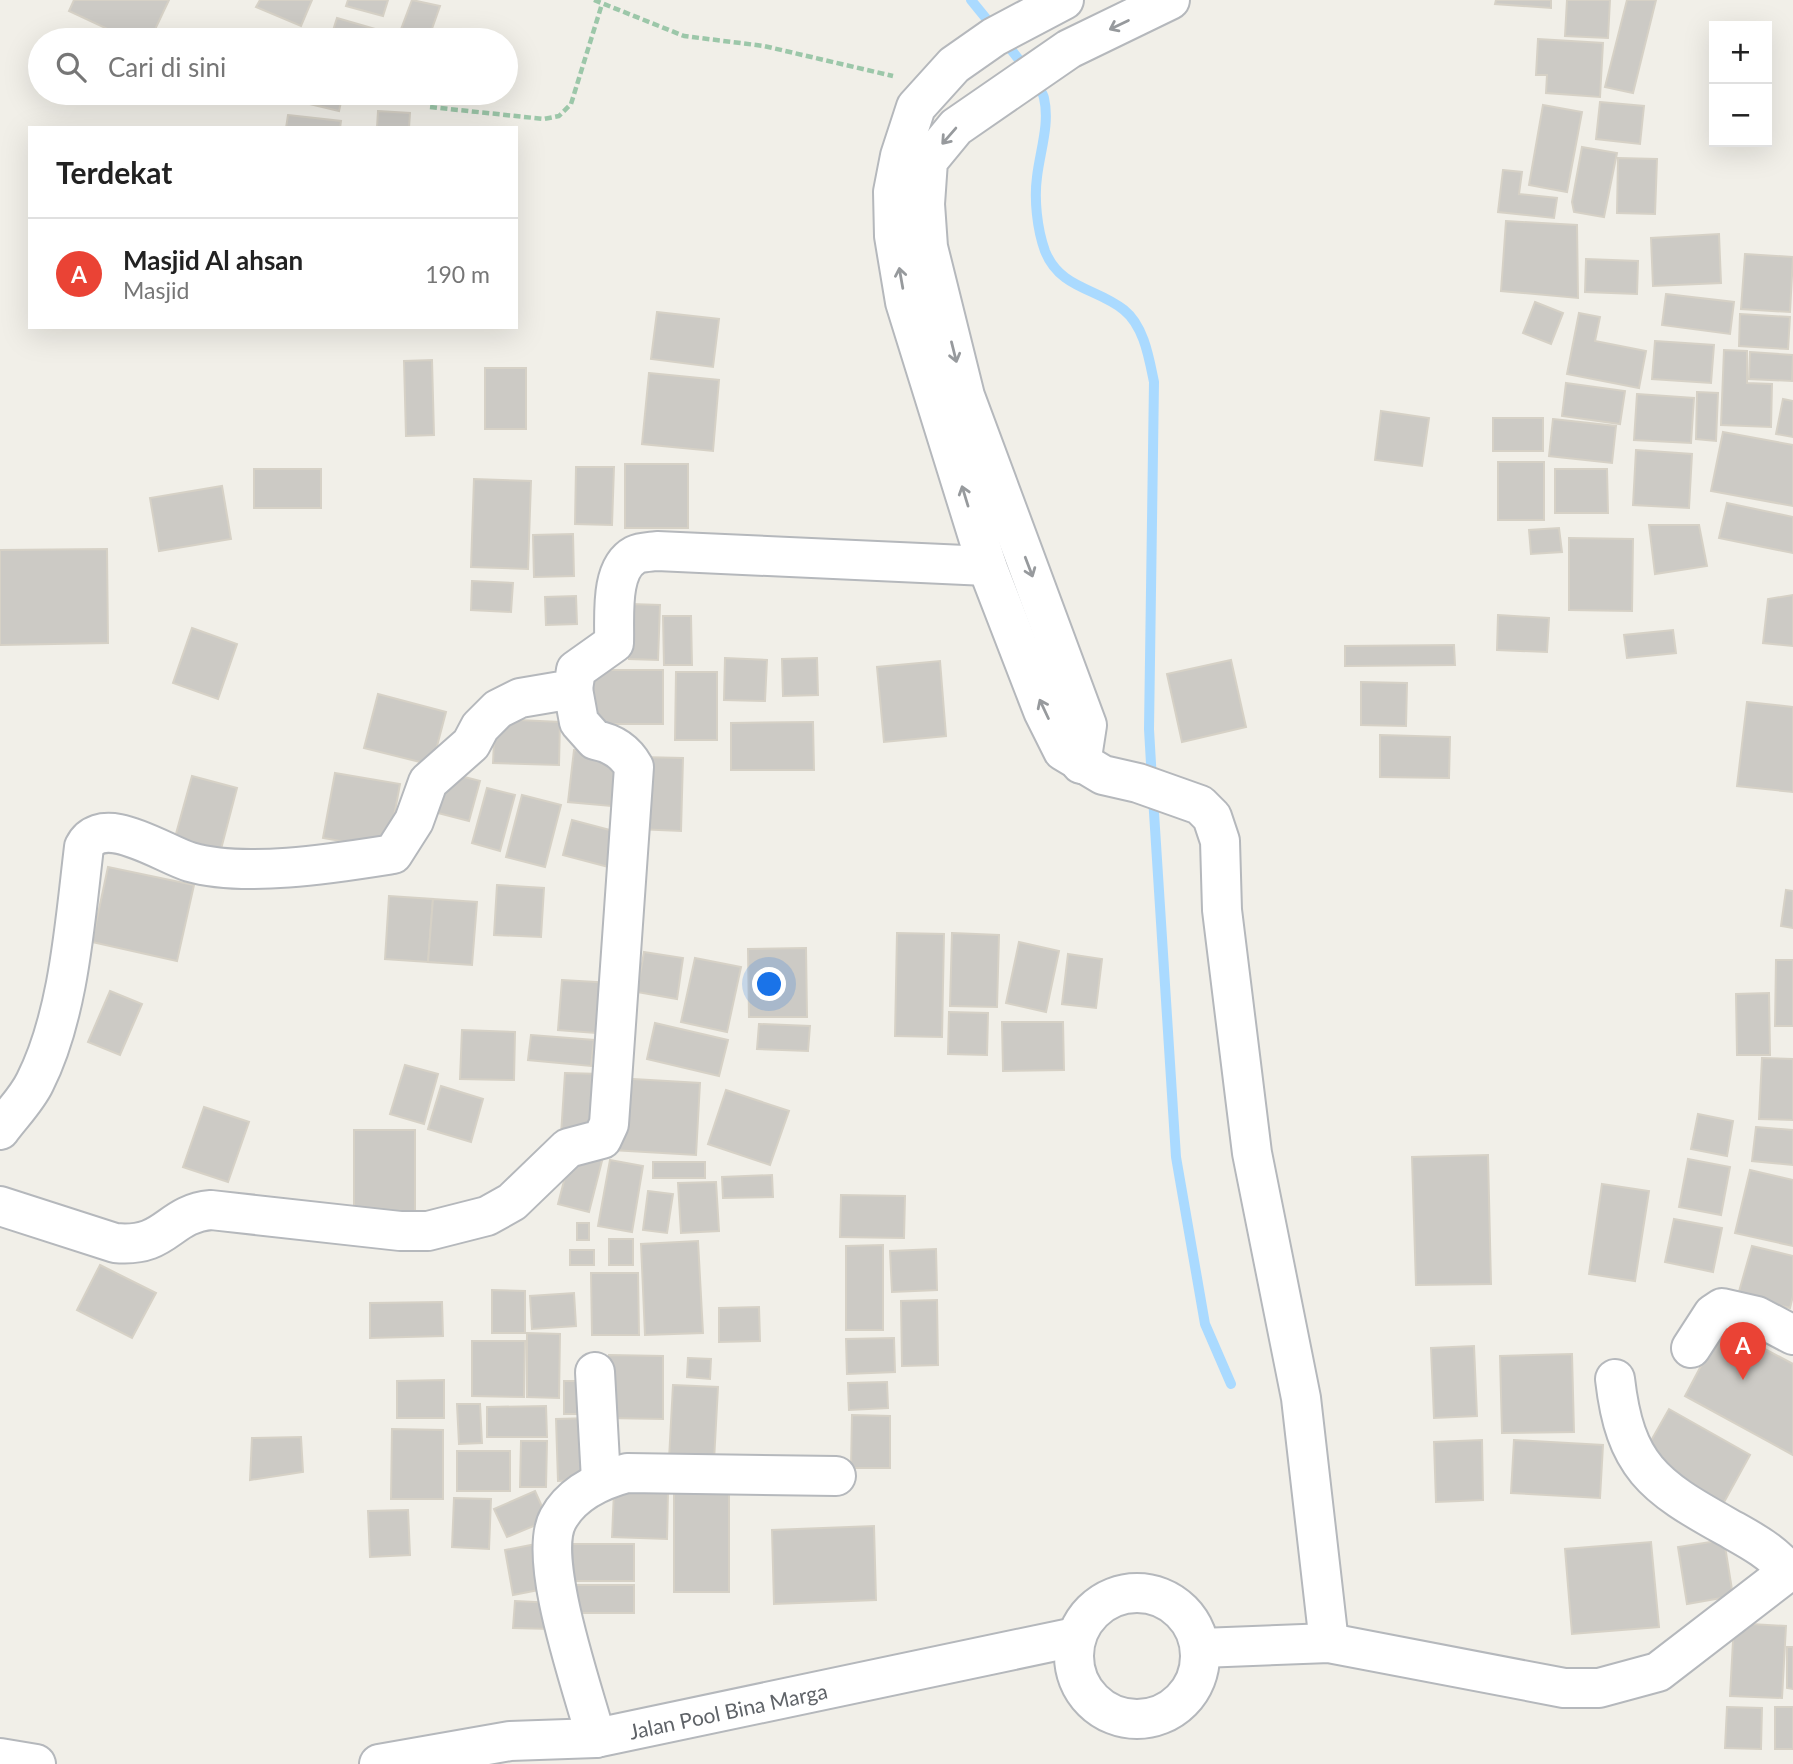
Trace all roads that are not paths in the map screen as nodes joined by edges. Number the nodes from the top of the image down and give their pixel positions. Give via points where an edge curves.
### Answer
1 (1064, 0) edge
2 (1170, 0) edge
3 (980, 47) junction
4 (1014, 88) junction
5 (987, 566) junction
6 (573, 689) junction
7 (1081, 764) junction
8 (0, 1130) edge
9 (0, 1206) edge
10 (1793, 1335) edge
11 (1691, 1348) dead end
12 (595, 1373) dead end
13 (1615, 1379) dead end
14 (836, 1476) dead end
15 (601, 1480) junction
16 (1790, 1569) edge
17 (1075, 1637) junction
18 (1329, 1643) junction
19 (1201, 1648) junction
20 (596, 1738) junction
21 (518, 1753) edge
22 (0, 1758) edge
23 (36, 1764) edge
24 (379, 1764) edge

1 - 3 street
2 -> 4 street via 1069,49
3 - 4 street
5 -> 3 street via 905,302 894,236 893,192 916,107
4 -> 7 street via 956,127 928,161 928,247 965,396 1087,725
5 - 6 street via 657,551 637,554 624,564 618,579 614,643 576,670
7 -> 5 street via 1063,751 1043,710
6 - 8 street via 520,698 498,709 471,744 428,782 414,821 393,854 226,869 191,862 116,832 89,838 84,847 69,970 55,1025 35,1083
6 - 9 street via 579,722 595,740 609,742 634,766 609,1124 602,1139 568,1148 512,1202 487,1216 428,1231 211,1210 185,1216 151,1241 134,1245
7 - 18 street via 1200,805 1212,817 1220,841 1222,910 1252,1153 1301,1398
10 - 11 street via 1757,1316 1728,1308 1716,1310
12 - 15 street
13 - 16 street via 1619,1416 1644,1470 1700,1513 1772,1552
14 - 15 street via 660,1471
15 - 20 street via 574,1499 558,1519 551,1539 561,1607
16 - 18 street via 1658,1672 1598,1689 1564,1688
17 - 19 street via 1097,1606 1132,1592 1170,1601 1185,1613
17 - 19 street via 1073,1662 1081,1687 1097,1706 1119,1717 1144,1720 1169,1712 1188,1695 1199,1673
17 - 20 street, Jalan Pool Bina Marga
18 - 19 street
20 - 21 street, Jalan Pool Bina Marga
21 - 24 street, Jalan Pool Bina Marga
22 - 23 street

